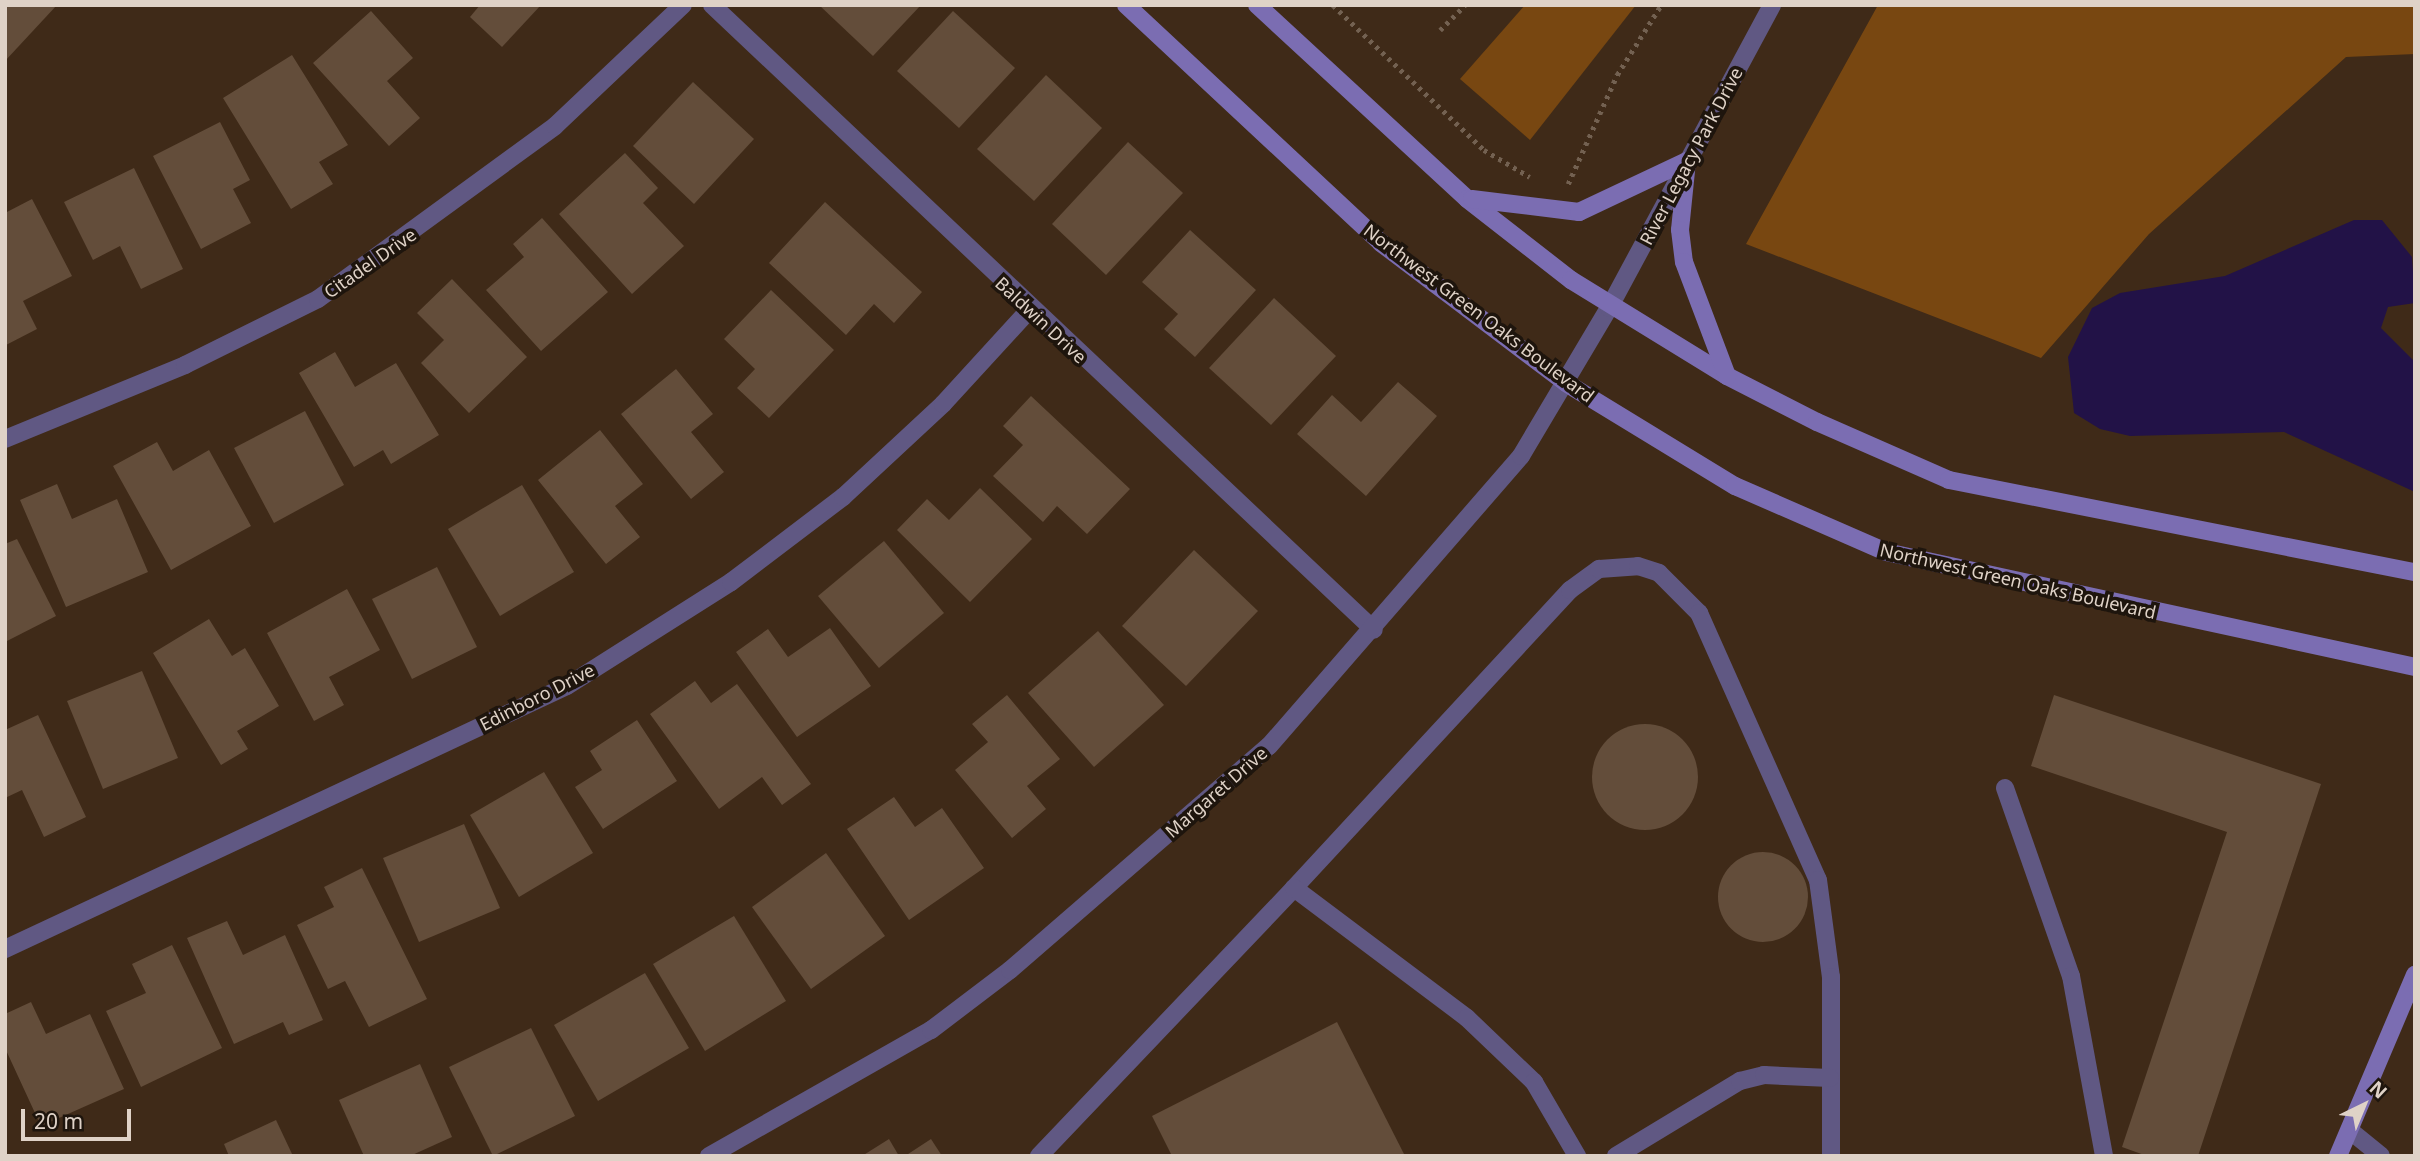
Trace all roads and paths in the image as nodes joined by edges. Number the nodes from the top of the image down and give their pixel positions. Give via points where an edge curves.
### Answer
1 (683, 5) edge
2 (712, 5) edge
3 (1126, 5) edge
4 (1257, 5) edge
5 (1334, 5) edge
6 (1465, 5) edge
7 (1661, 5) edge
8 (1772, 5) edge
9 (1440, 30) dead end
10 (1687, 162) junction
11 (1540, 183) dead end
12 (1562, 196) dead end
13 (1467, 199) junction
14 (1609, 308) junction
15 (1029, 310) junction
16 (1727, 376) junction
17 (1566, 383) junction
18 (5, 439) edge
19 (2415, 572) edge
20 (1374, 631) junction
21 (2415, 667) edge
22 (2005, 788) dead end
23 (1294, 888) junction
24 (5, 949) edge
25 (2415, 975) edge
26 (1830, 1078) junction
27 (2353, 1133) junction
28 (709, 1156) edge
29 (1039, 1156) edge
30 (1577, 1156) edge
31 (1616, 1156) edge
32 (1831, 1156) edge
33 (2104, 1156) edge
34 (2339, 1156) edge
35 (2381, 1156) edge

1 - 18 street, Citadel Drive via 555,126 318,299 185,365
2 - 15 street, Baldwin Drive
3 - 17 main road, Northwest Green Oaks Boulevard via 1381,243
4 - 13 main road
5 - 11 path via 1484,150
6 - 9 path
7 - 12 path via 1618,75
8 - 10 street, River Legacy Park Drive
10 - 13 main road via 1579,212
10 - 14 street, River Legacy Park Drive
10 - 16 main road via 1680,230 1684,262
13 - 14 main road
14 - 16 main road
14 - 17 street, Margaret Drive
15 - 20 street, Baldwin Drive
15 - 24 street, Edinboro Drive via 943,404 843,497 731,582 567,686
16 - 19 main road via 1949,480
17 - 20 street, Margaret Drive via 1521,456
17 - 21 main road, Northwest Green Oaks Boulevard via 1735,486 1886,552 2059,595
20 - 28 street, Margaret Drive via 1269,746 1010,970 931,1030
22 - 33 street via 2071,975
23 - 26 street via 1570,590 1599,569 1638,566 1659,573 1699,612 1818,880 1831,977
23 - 29 street
23 - 30 street via 1467,1018 1534,1082
25 - 27 main road
26 - 31 street via 1764,1075 1740,1081
26 - 32 street
27 - 34 main road
27 - 35 street

